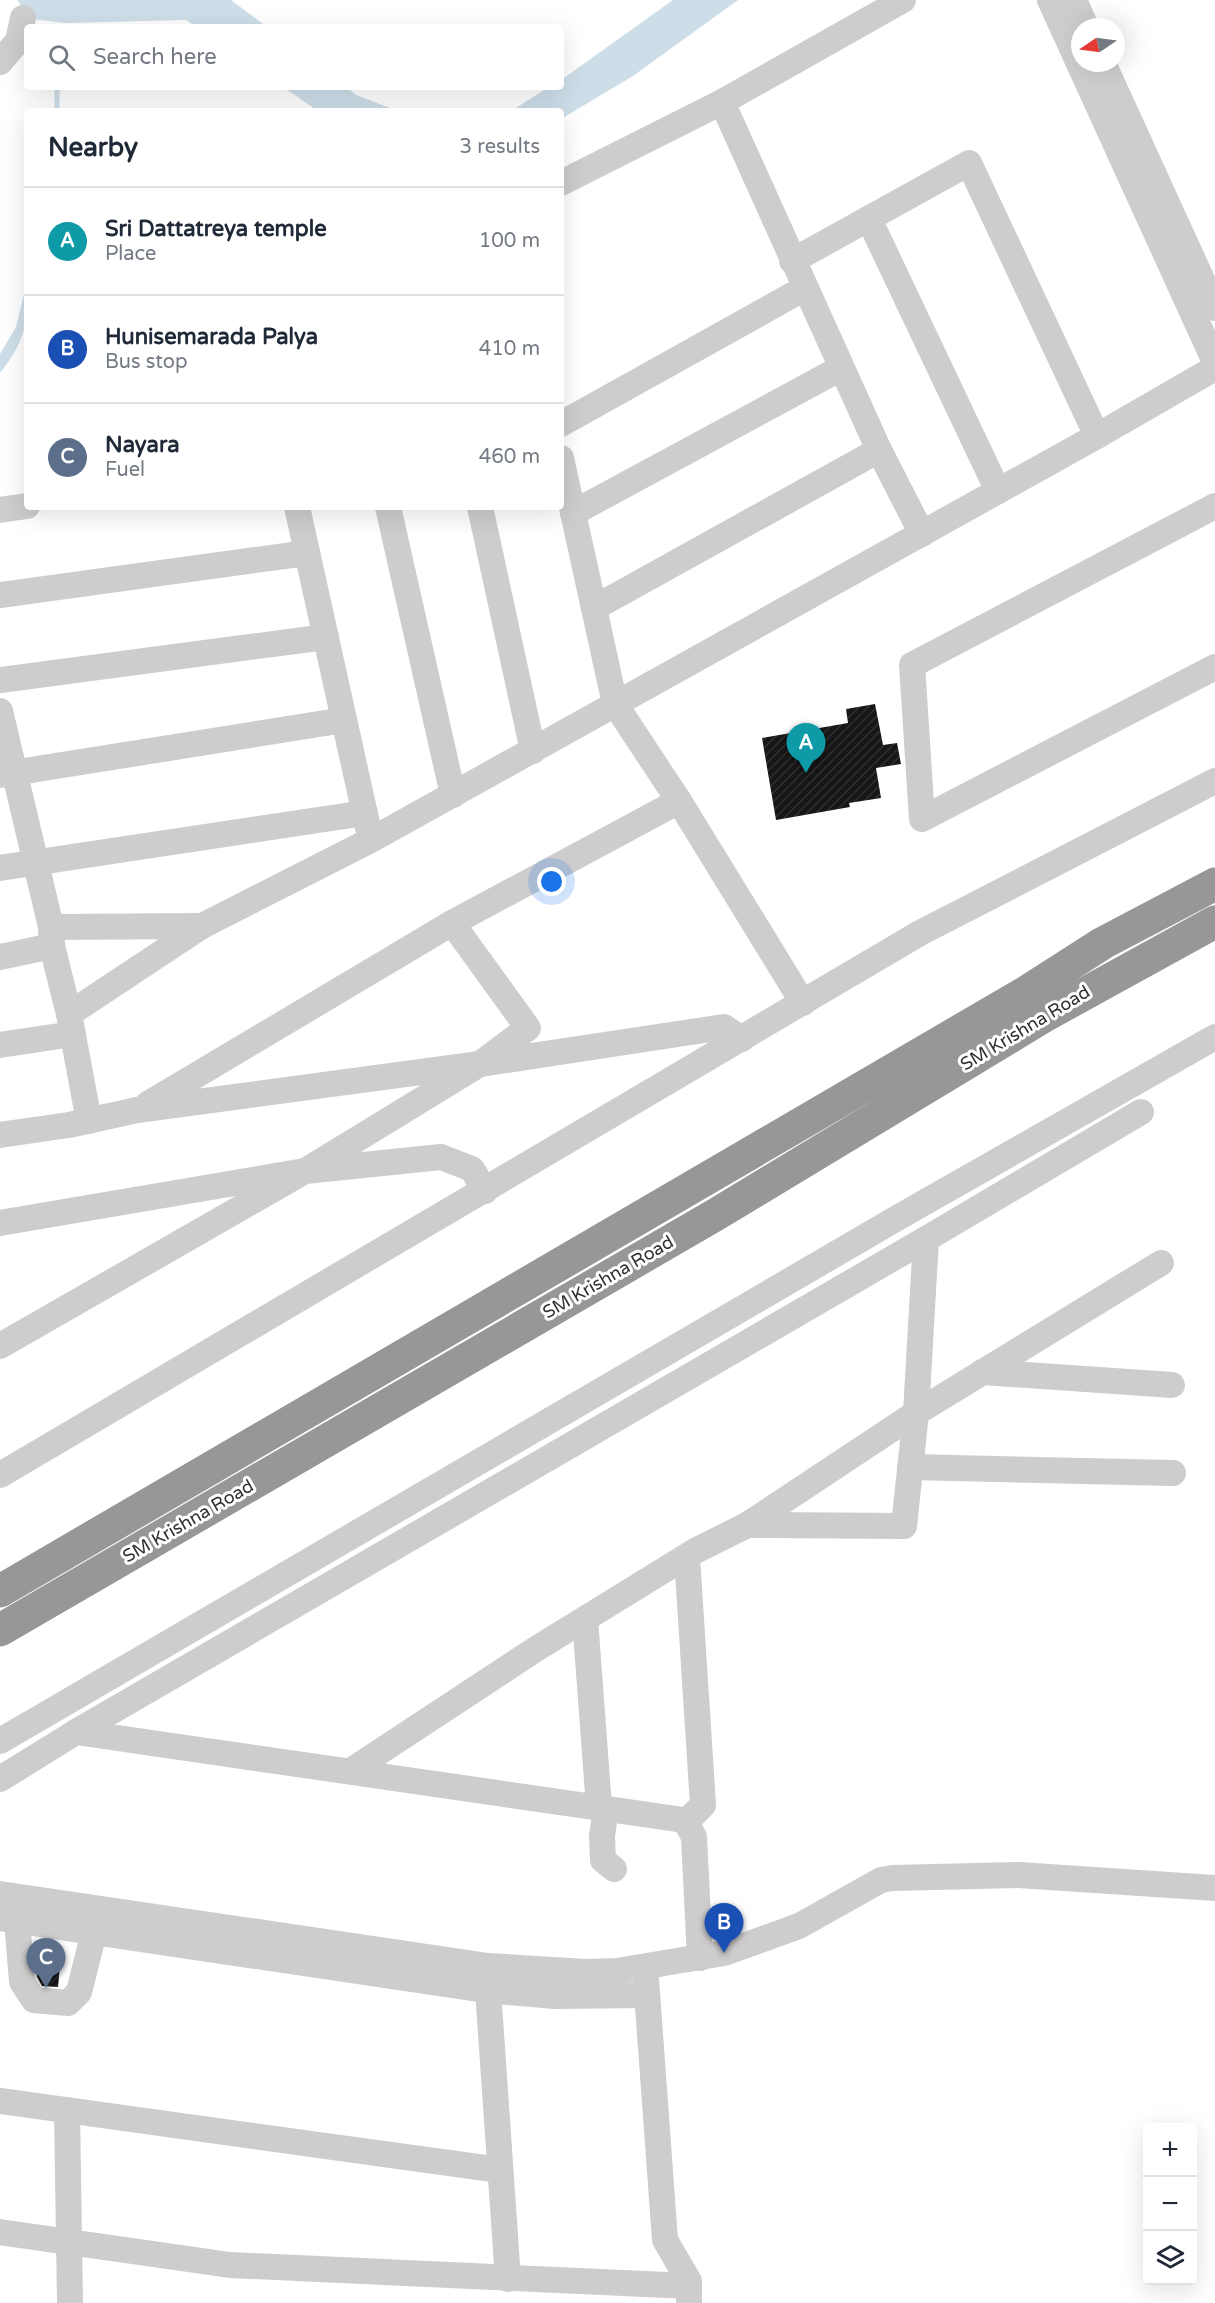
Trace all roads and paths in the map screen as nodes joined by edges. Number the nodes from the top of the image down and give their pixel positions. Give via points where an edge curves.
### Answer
1 (903, 0) edge
2 (1050, 0) edge
3 (1074, 0) edge
4 (23, 18) dead end
5 (1082, 18) edge
6 (0, 62) edge
7 (1107, 72) edge
8 (722, 102) junction
9 (564, 181) edge
10 (869, 219) junction
11 (792, 261) junction
12 (805, 288) junction
13 (1215, 308) edge
14 (1215, 362) edge
15 (841, 368) junction
16 (1215, 368) edge
17 (564, 422) edge
18 (1097, 436) junction
19 (879, 450) junction
20 (564, 472) edge
21 (998, 491) junction
22 (24, 506) edge
23 (1215, 506) edge
24 (0, 510) edge
25 (298, 510) edge
26 (389, 510) edge
27 (481, 510) edge
28 (573, 513) junction
29 (922, 534) junction
30 (307, 553) junction
31 (0, 595) edge
32 (594, 608) junction
33 (326, 637) junction
34 (1215, 667) edge
35 (0, 680) edge
36 (615, 704) junction
37 (0, 711) edge
38 (344, 720) junction
39 (533, 750) junction
40 (7, 774) edge
41 (1215, 781) edge
42 (453, 795) junction
43 (679, 801) junction
44 (365, 813) junction
45 (371, 840) junction
46 (36, 863) junction
47 (0, 868) edge
48 (1215, 884) edge
49 (1215, 922) edge
50 (452, 923) junction
51 (202, 926) junction
52 (52, 936) junction
53 (0, 957) edge
54 (803, 1003) junction
55 (1037, 1003) junction
56 (71, 1024) junction
57 (1215, 1037) edge
58 (742, 1039) junction
59 (0, 1045) edge
60 (480, 1064) junction
61 (137, 1110) junction
62 (1141, 1112) dead end
63 (89, 1121) junction
64 (0, 1136) edge
65 (305, 1171) junction
66 (485, 1191) junction
67 (0, 1223) edge
68 (926, 1239) junction
69 (1161, 1263) dead end
70 (0, 1346) edge
71 (982, 1372) junction
72 (1172, 1385) dead end
73 (916, 1413) junction
74 (910, 1467) junction
75 (1173, 1473) dead end
76 (0, 1475) edge
77 (747, 1524) junction
78 (687, 1557) junction
79 (0, 1591) edge
80 (585, 1619) junction
81 (0, 1630) edge
82 (76, 1732) junction
83 (0, 1740) edge
84 (352, 1770) junction
85 (0, 1779) edge
86 (603, 1808) junction
87 (686, 1822) junction
88 (614, 1869) dead end
89 (1215, 1888) edge
90 (0, 1894) edge
91 (8, 1919) edge
92 (94, 1932) junction
93 (700, 1958) junction
94 (645, 1966) junction
95 (488, 1990) junction
96 (647, 1995) junction
97 (0, 2101) edge
98 (67, 2110) junction
99 (500, 2170) junction
100 (0, 2232) edge
101 (68, 2240) junction
102 (508, 2279) junction
103 (689, 2295) edge
104 (70, 2303) edge

1 - 8 street
2 - 14 street
3 - 5 street
4 - 6 street via 18,41
7 - 13 street
8 - 9 street
8 - 11 street
10 - 11 street
10 - 18 street via 969,163
10 - 21 street
11 - 12 street
12 - 15 street
12 - 17 street
15 - 19 street
15 - 28 street
16 - 18 street
18 - 21 street
19 - 29 street
19 - 32 street
20 - 28 street
21 - 29 street
22 - 24 street
23 - 34 street via 912,665 922,819
25 - 30 street
26 - 42 street
27 - 39 street
28 - 32 street
29 - 36 street
30 - 31 street
30 - 33 street
32 - 36 street
33 - 35 street
33 - 38 street
36 - 39 street
36 - 43 street
37 - 40 street
38 - 40 street
38 - 44 street
39 - 42 street
40 - 46 street
41 - 54 street via 920,933
42 - 45 street
43 - 50 street
43 - 54 street
44 - 45 street
44 - 46 street
45 - 51 street
46 - 47 street
46 - 52 street
48 - 55 highway, SM Krishna Road via 1103,943
49 - 55 highway, SM Krishna Road
50 - 60 street via 528,1028
50 - 61 street
51 - 52 street
51 - 56 street
52 - 53 street
52 - 56 street
54 - 58 street
55 - 79 highway, SM Krishna Road
55 - 81 highway, SM Krishna Road via 715,1215
56 - 59 street
56 - 63 street
57 - 83 street
58 - 60 street via 724,1027
58 - 66 street
60 - 61 street
60 - 65 street
61 - 63 street
62 - 68 street
63 - 64 street
65 - 66 street via 441,1157 472,1169
65 - 67 street
65 - 70 street
66 - 76 street
68 - 73 street
68 - 82 street
69 - 71 street
71 - 72 street
71 - 73 street
73 - 74 street
73 - 77 street
74 - 75 street
74 - 77 street via 904,1526
77 - 78 street
78 - 80 street
78 - 87 street via 704,1805
80 - 84 street
80 - 86 street
82 - 84 street
82 - 85 street
84 - 86 street
86 - 87 street
86 - 88 street via 603,1860
87 - 93 street via 694,1837
89 - 93 street via 1019,1875 892,1878 881,1880 799,1926
90 - 94 street via 522,1970 586,1972
91 - 92 street
91 - 92 street via 22,1982 34,2000 68,2003 79,1992
92 - 95 street
93 - 94 street
94 - 96 street
95 - 96 street via 555,1996
95 - 99 street
96 - 103 street via 665,2240 689,2281
97 - 98 street
98 - 99 street
98 - 101 street
99 - 102 street
100 - 101 street
101 - 102 street via 230,2265
101 - 104 street
102 - 103 street

